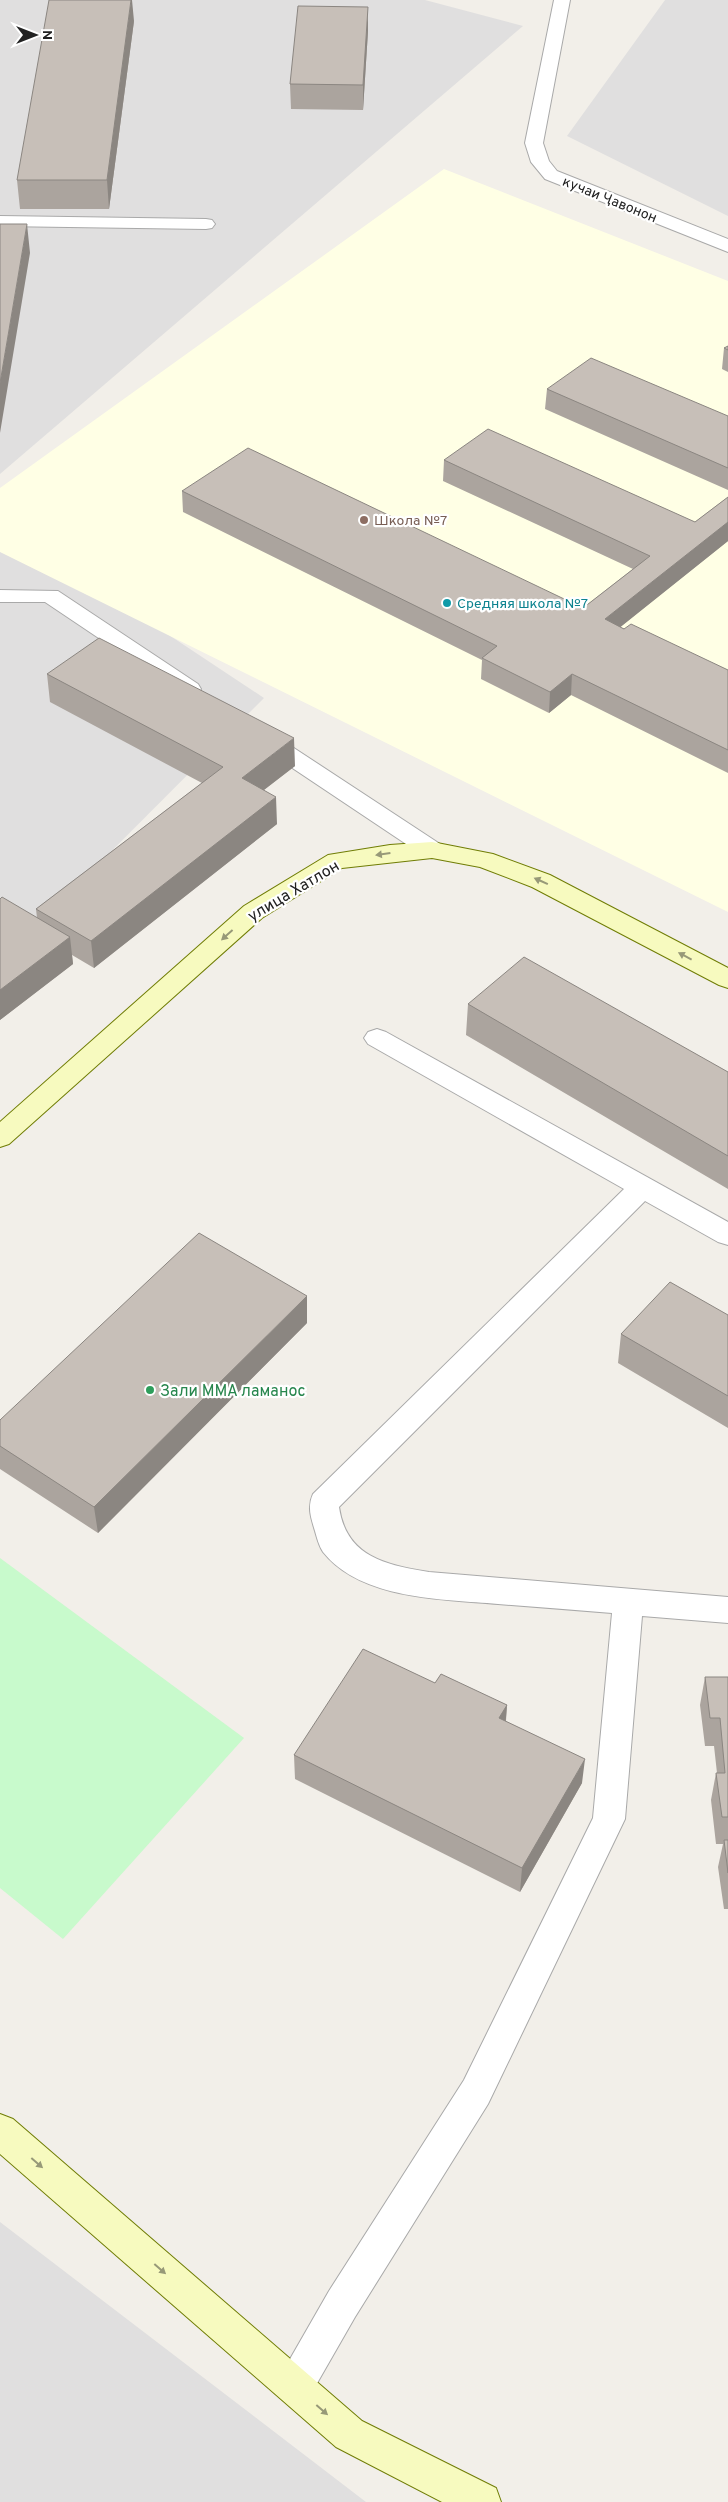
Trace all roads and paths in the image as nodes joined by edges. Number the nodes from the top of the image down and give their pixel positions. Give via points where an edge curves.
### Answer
1 (562, 0) edge
2 (0, 221) edge
3 (206, 224) dead end
4 (728, 246) edge
5 (0, 596) edge
6 (208, 701) edge
7 (249, 729) edge
8 (432, 850) junction
9 (728, 979) edge
10 (377, 1038) dead end
11 (0, 1137) edge
12 (643, 1187) junction
13 (728, 1234) edge
14 (628, 1602) junction
15 (728, 1610) edge
16 (0, 2131) edge
17 (295, 2386) junction
18 (482, 2502) edge

1 - 4 street, кучаи Ҷавонон via 534,143 540,162 551,175
2 - 3 street
5 - 6 street via 50,596
7 - 8 street
9 -> 8 street, улица Хатлон via 541,881 484,860
8 -> 11 street, улица Хатлон via 336,861 253,912
10 - 12 street
12 - 13 street
12 - 14 street via 324,1503 334,1543 357,1563 388,1578 430,1585
14 - 15 street
14 - 17 street via 609,1819 476,2092 342,2304
16 -> 17 street
17 -> 18 street via 349,2434

